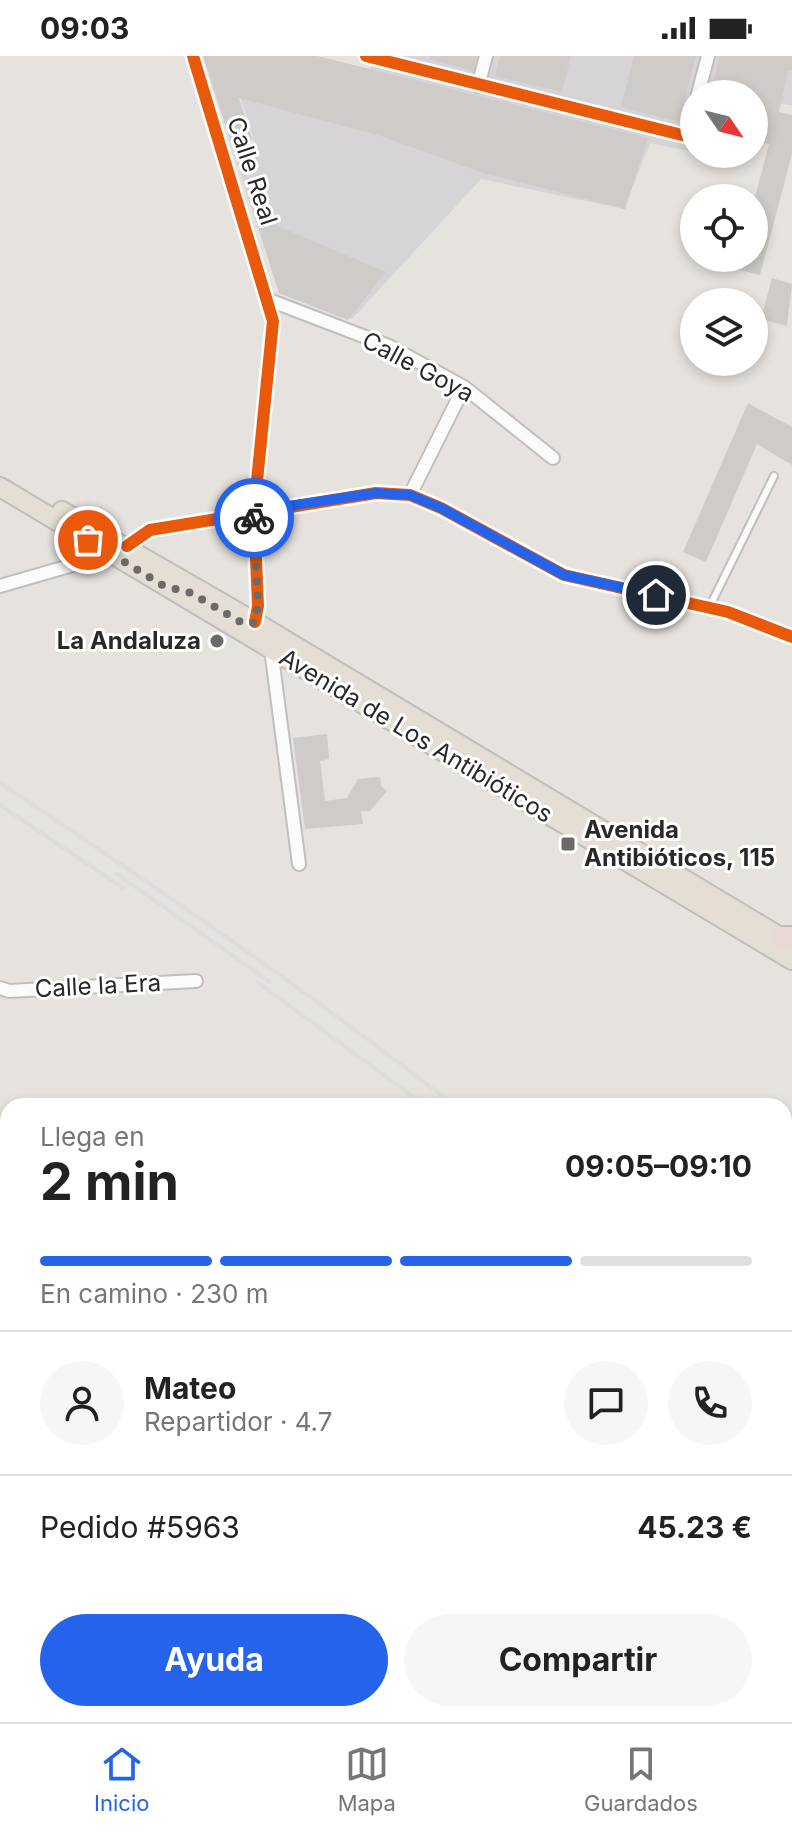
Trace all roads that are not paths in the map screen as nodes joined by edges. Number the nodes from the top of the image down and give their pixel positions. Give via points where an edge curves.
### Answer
1 (193, 56) edge
2 (366, 56) edge
3 (486, 56) edge
4 (708, 56) edge
5 (702, 80) edge
6 (478, 86) junction
7 (680, 134) edge
8 (269, 300) junction
9 (464, 387) junction
10 (553, 458) dead end
11 (774, 476) dead end
12 (0, 478) edge
13 (0, 487) edge
14 (410, 495) junction
15 (254, 511) junction
16 (119, 550) junction
17 (0, 586) edge
18 (164, 586) junction
19 (709, 608) junction
20 (255, 622) junction
21 (792, 637) edge
22 (271, 648) junction
23 (284, 664) junction
24 (422, 723) junction
25 (442, 752) junction
26 (561, 807) junction
27 (299, 864) dead end
28 (637, 868) junction
29 (789, 943) edge
30 (792, 960) edge
31 (196, 981) dead end
32 (0, 988) edge

1 - 8 street, Calle Real
2 - 6 street
3 - 6 street
4 - 5 street
6 - 7 street
8 - 9 street, Calle Goya via 389,346
8 - 15 street, Calle Real via 272,344
9 - 10 street, Calle Goya
9 - 14 street
11 - 19 lane
12 - 16 main road, Avenida de Los Antibióticos
13 - 16 main road, Avenida de Los Antibióticos
14 - 15 street via 376,493
14 - 19 street via 564,575
15 - 16 street via 150,530
15 - 20 street, Calle Real
16 - 17 street
16 - 18 main road, Avenida de Los Antibióticos via 135,568
16 - 20 main road, Avenida de Los Antibióticos
18 - 20 main road via 191,593 244,624
18 - 22 main road, Avenida de Los Antibióticos
19 - 21 street
20 - 22 main road
20 - 24 main road, Avenida de Los Antibióticos
22 - 23 main road, Avenida de Los Antibióticos
23 - 25 main road, Avenida de Los Antibióticos
23 - 27 street
24 - 25 main road
24 - 26 main road, Avenida de Los Antibióticos
25 - 26 main road via 456,752 532,797
25 - 28 main road, Avenida de Los Antibióticos
26 - 29 main road, Avenida de Los Antibióticos
28 - 29 main road via 667,878
28 - 30 main road, Avenida de Los Antibióticos
31 - 32 street, Calle la Era

